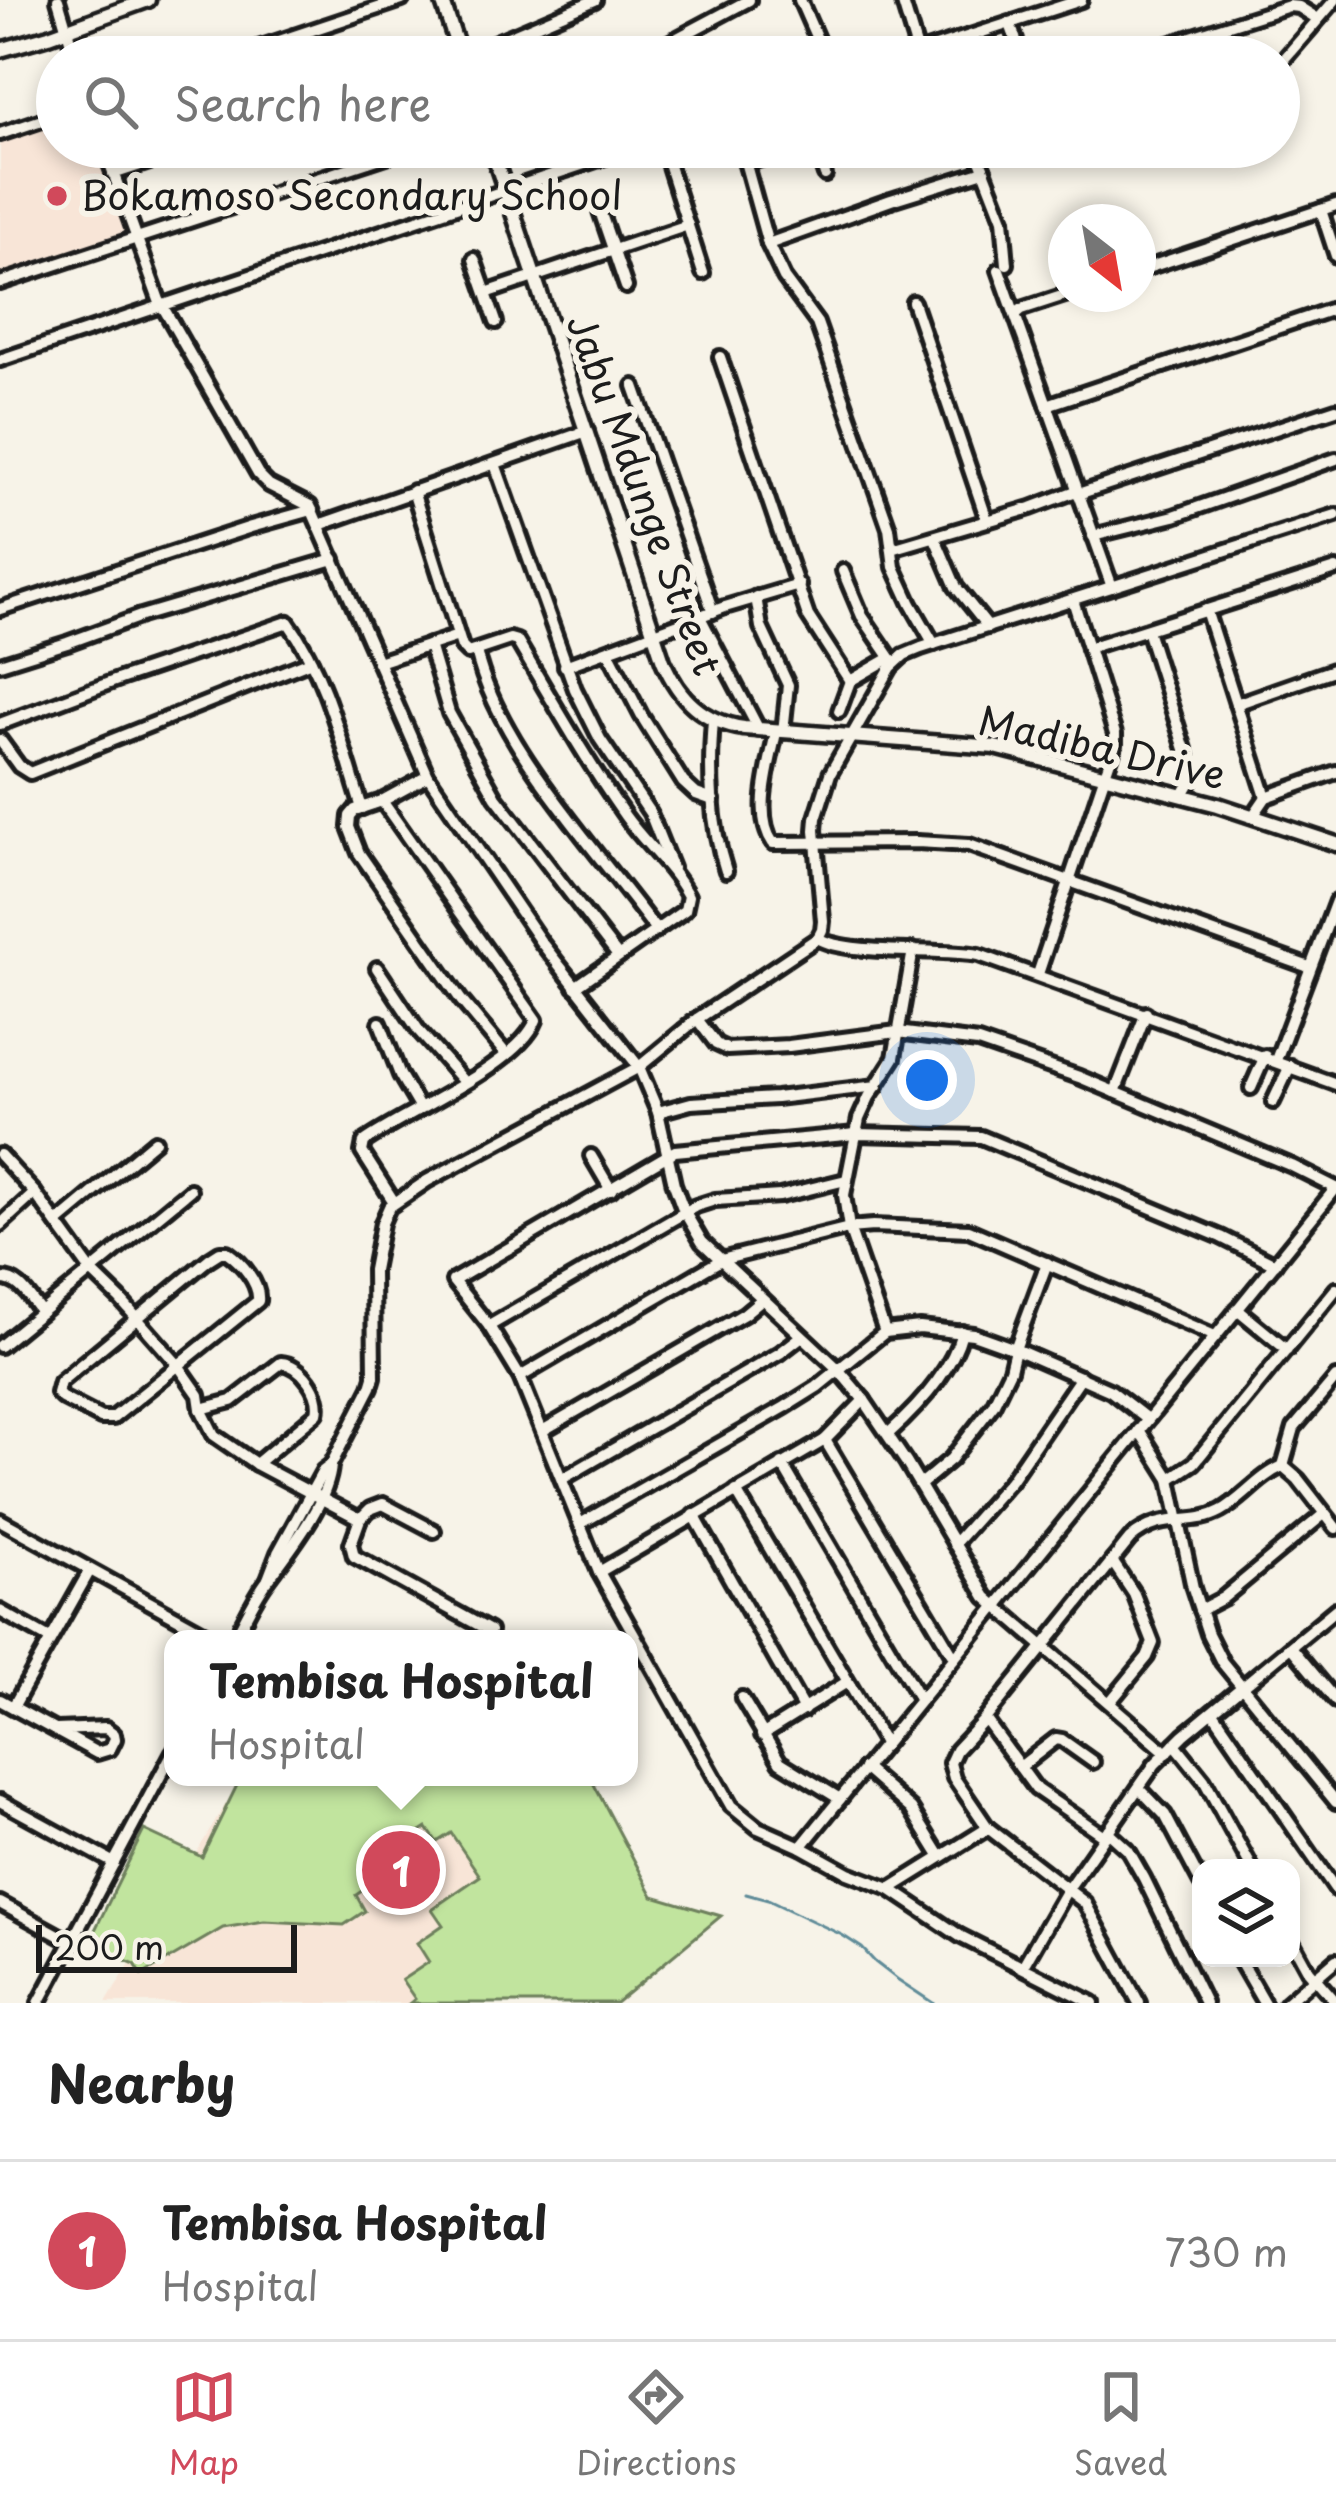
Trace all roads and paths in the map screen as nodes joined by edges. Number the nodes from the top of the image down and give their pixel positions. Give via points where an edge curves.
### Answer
1 (58, 0) edge
2 (132, 0) edge
3 (148, 0) edge
4 (402, 0) edge
5 (442, 0) edge
6 (595, 0) edge
7 (749, 0) edge
8 (800, 0) edge
9 (902, 0) edge
10 (1081, 0) edge
11 (1335, 0) edge
12 (1318, 19) junction
13 (1010, 24) junction
14 (66, 26) junction
15 (69, 36) edge
16 (294, 36) edge
17 (454, 36) edge
18 (510, 36) edge
19 (681, 36) edge
20 (816, 36) edge
21 (909, 36) edge
22 (980, 36) edge
23 (1014, 36) edge
24 (1194, 36) edge
25 (1300, 40) edge
26 (0, 47) edge
27 (36, 122) edge
28 (0, 134) edge
29 (111, 168) edge
30 (131, 168) edge
31 (350, 168) edge
32 (498, 168) edge
33 (572, 168) edge
34 (670, 168) edge
35 (747, 168) edge
36 (823, 168) edge
37 (983, 168) edge
38 (984, 171) junction
39 (113, 174) junction
40 (825, 175) dead end
41 (506, 190) junction
42 (1336, 205) edge
43 (1321, 210) junction
44 (600, 211) dead end
45 (688, 225) junction
46 (135, 239) junction
47 (768, 244) junction
48 (613, 250) junction
49 (1336, 256) edge
50 (474, 259) dead end
51 (1156, 265) edge
52 (703, 273) dead end
53 (535, 276) junction
54 (0, 283) edge
55 (626, 287) dead end
56 (486, 293) junction
57 (1048, 301) edge
58 (913, 302) dead end
59 (162, 306) junction
60 (1336, 308) edge
61 (1016, 314) junction
62 (496, 322) dead end
63 (720, 357) dead end
64 (0, 361) edge
65 (634, 386) dead end
66 (1047, 405) junction
67 (1336, 409) edge
68 (587, 431) junction
69 (1336, 459) edge
70 (495, 464) junction
71 (413, 491) junction
72 (1077, 492) junction
73 (312, 510) junction
74 (1336, 514) edge
75 (987, 520) junction
76 (319, 525) junction
77 (1093, 536) junction
78 (934, 538) junction
79 (892, 549) junction
80 (334, 559) junction
81 (1336, 568) edge
82 (843, 571) dead end
83 (799, 585) junction
84 (1112, 587) junction
85 (756, 597) junction
86 (1073, 600) junction
87 (0, 609) edge
88 (1206, 610) junction
89 (706, 615) junction
90 (988, 627) junction
91 (1147, 630) junction
92 (654, 635) junction
93 (458, 636) junction
94 (934, 644) junction
95 (429, 645) junction
96 (1088, 648) junction
97 (476, 651) junction
98 (608, 651) junction
99 (892, 660) junction
100 (311, 661) junction
101 (378, 662) junction
102 (0, 664) edge
103 (566, 666) junction
104 (1336, 669) edge
105 (850, 681) junction
106 (1236, 704) junction
107 (838, 711) dead end
108 (713, 720) junction
109 (0, 724) edge
110 (759, 730) junction
111 (780, 732) junction
112 (849, 737) junction
113 (0, 740) edge
114 (1336, 772) edge
115 (1106, 775) junction
116 (428, 776) junction
117 (1182, 796) junction
118 (1266, 797) junction
119 (712, 800) junction
120 (382, 801) junction
121 (362, 808) junction
122 (1253, 816) junction
123 (815, 843) junction
124 (1336, 844) edge
125 (673, 871) junction
126 (726, 871) dead end
127 (1069, 882) junction
128 (1336, 901) edge
129 (656, 930) junction
130 (818, 938) junction
131 (913, 950) junction
132 (618, 956) junction
133 (1309, 967) junction
134 (377, 968) dead end
135 (1038, 974) junction
136 (575, 987) junction
137 (1146, 1013) junction
138 (697, 1019) junction
139 (380, 1023) dead end
140 (897, 1032) junction
141 (506, 1054) junction
142 (1270, 1058) junction
143 (1290, 1066) junction
144 (639, 1067) junction
145 (464, 1082) junction
146 (1336, 1084) edge
147 (877, 1087) junction
148 (1250, 1088) dead end
149 (1114, 1092) junction
150 (1274, 1102) dead end
151 (420, 1109) junction
152 (658, 1112) junction
153 (856, 1134) junction
154 (154, 1142) dead end
155 (0, 1155) edge
156 (666, 1155) junction
157 (591, 1156) dead end
158 (846, 1180) junction
159 (1336, 1188) edge
160 (190, 1190) dead end
161 (611, 1190) junction
162 (35, 1192) junction
163 (394, 1202) junction
164 (684, 1211) junction
165 (57, 1223) junction
166 (0, 1225) edge
167 (849, 1228) junction
168 (721, 1260) junction
169 (1047, 1263) junction
170 (1275, 1264) junction
171 (92, 1272) junction
172 (0, 1279) edge
173 (1336, 1289) edge
174 (762, 1299) junction
175 (1237, 1309) junction
176 (41, 1312) junction
177 (137, 1318) junction
178 (489, 1326) junction
179 (885, 1332) junction
180 (962, 1332) junction
181 (802, 1336) junction
182 (1215, 1336) junction
183 (0, 1346) edge
184 (1015, 1348) junction
185 (1287, 1350) junction
186 (178, 1365) junction
187 (837, 1368) junction
188 (520, 1377) junction
189 (1081, 1377) junction
190 (1336, 1378) edge
191 (864, 1400) junction
192 (201, 1409) junction
193 (1143, 1425) junction
194 (542, 1431) junction
195 (888, 1434) junction
196 (825, 1440) junction
197 (256, 1464) junction
198 (782, 1464) junction
199 (1282, 1466) junction
200 (562, 1479) junction
201 (1170, 1479) junction
202 (920, 1485) junction
203 (736, 1491) junction
204 (316, 1495) junction
205 (1324, 1514) junction
206 (694, 1515) junction
207 (361, 1519) junction
208 (1178, 1519) junction
209 (0, 1520) edge
210 (580, 1524) junction
211 (1336, 1528) edge
212 (434, 1532) dead end
213 (954, 1544) junction
214 (1112, 1561) junction
215 (90, 1570) junction
216 (599, 1571) junction
217 (995, 1605) junction
218 (1336, 1609) edge
219 (1200, 1610) junction
220 (0, 1611) edge
221 (200, 1630) edge
222 (239, 1630) edge
223 (488, 1630) edge
224 (632, 1630) edge
225 (50, 1639) junction
226 (638, 1640) edge
227 (1043, 1647) junction
228 (1291, 1647) junction
229 (954, 1657) junction
230 (847, 1682) junction
231 (1242, 1687) junction
232 (742, 1698) dead end
233 (919, 1698) junction
234 (0, 1700) edge
235 (1336, 1701) edge
236 (1110, 1702) junction
237 (13, 1707) junction
238 (804, 1710) junction
239 (1213, 1712) junction
240 (986, 1719) junction
241 (57, 1730) junction
242 (762, 1735) junction
243 (884, 1743) junction
244 (1171, 1748) junction
245 (1093, 1762) dead end
246 (1020, 1767) junction
247 (865, 1768) junction
248 (164, 1769) edge
249 (1138, 1788) junction
250 (840, 1798) junction
251 (0, 1802) edge
252 (1336, 1802) edge
253 (988, 1828) junction
254 (1106, 1834) junction
255 (801, 1847) junction
256 (940, 1856) junction
257 (1247, 1859) edge
258 (113, 1863) junction
259 (1192, 1866) edge
260 (890, 1889) junction
261 (1068, 1889) junction
262 (1336, 1890) edge
263 (0, 1904) edge
264 (73, 1943) junction
265 (1300, 1954) edge
266 (1336, 1960) edge
267 (1023, 1966) junction
268 (1243, 1967) edge
269 (1316, 1980) junction
270 (1336, 2002) edge
271 (39, 2003) edge
272 (1093, 2003) edge
273 (1139, 2003) edge
274 (1205, 2003) edge
275 (1264, 2003) edge
276 (1286, 2003) edge

1 - 14 street
2 - 14 street
3 - 14 street
4 - 16 street
5 - 17 street
6 - 18 street
7 - 19 street
8 - 20 street
9 - 21 street
10 - 13 street
11 - 12 street
12 - 24 street via 1289,6
12 - 25 street
13 - 22 street
13 - 23 street
14 - 15 street
14 - 26 street
27 - 28 street
29 - 39 street
30 - 39 street
31 - 46 street
32 - 41 street, Jabu Mdunge Street
33 - 41 street
34 - 45 street
35 - 47 street
36 - 40 street
37 - 38 street
38 - 47 street
38 - 61 street via 1004,224 1003,267
39 - 46 street
41 - 53 street, Jabu Mdunge Street
41 - 59 street
42 - 43 street
43 - 49 street
43 - 51 street
44 - 48 street
45 - 48 street
45 - 52 street
46 - 54 street
46 - 59 street
47 - 79 street via 817,323
48 - 53 street
48 - 55 street
50 - 56 street
53 - 56 street
53 - 68 street, Jabu Mdunge Street
56 - 62 street
57 - 61 street
58 - 75 street
59 - 64 street
59 - 73 street via 258,474
60 - 66 street
61 - 66 street
63 - 83 street
65 - 89 street
66 - 72 street
67 - 72 street
68 - 70 street
68 - 92 street, Jabu Mdunge Street
69 - 77 street
70 - 71 street
70 - 103 street
71 - 76 street
71 - 93 street
72 - 75 street
72 - 77 street
73 - 76 street
73 - 87 street
74 - 84 street
75 - 78 street
76 - 80 street
77 - 84 street
78 - 79 street
78 - 90 street via 949,575
79 - 94 street
80 - 101 street
80 - 102 street
81 - 88 street
82 - 99 street
83 - 85 street
83 - 105 street via 814,627
84 - 86 street
85 - 89 street
85 - 111 street via 788,685
86 - 90 street
86 - 96 street
88 - 91 street
88 - 106 street
89 - 92 street
89 - 110 street
90 - 94 street
91 - 96 street
91 - 117 street via 1191,768
92 - 98 street
92 - 108 street, Jabu Mdunge Street via 676,688
93 - 95 street
93 - 97 street via 464,650
94 - 99 street
95 - 101 street
95 - 132 street via 449,713 496,797
96 - 115 street via 1115,734
97 - 125 street via 518,641 581,752
97 - 129 street via 487,689 533,768
98 - 103 street
98 - 119 street via 683,782
99 - 105 street
99 - 112 street
100 - 109 street via 285,622
100 - 113 street via 30,772
100 - 121 street
101 - 116 street
103 - 125 street via 594,728 650,813
104 - 106 street
105 - 107 street
106 - 118 street
108 - 110 street, Jabu Mdunge Street
108 - 119 street
110 - 111 street, Jabu Mdunge Street
111 - 112 street, Jabu Mdunge Street
111 - 123 street via 766,787 766,833 778,844
112 - 115 street, Madiba Drive via 994,746
112 - 123 street via 821,797
114 - 118 street
115 - 117 street, Madiba Drive
115 - 127 street
116 - 120 street
116 - 136 street
117 - 122 street, Madiba Drive
118 - 122 street
119 - 126 street
120 - 121 street
120 - 141 street via 534,1016 533,1028
121 - 141 street via 349,820 359,853
122 - 124 street, Madiba Drive
123 - 127 street via 969,845
123 - 130 street
125 - 129 street via 687,906
127 - 133 street
127 - 135 street
128 - 133 street
129 - 132 street
130 - 131 street
130 - 138 street
131 - 135 street via 979,955
131 - 140 street
132 - 136 street
133 - 142 street
134 - 145 street
135 - 137 street
136 - 144 street
137 - 142 street
137 - 149 street
138 - 140 street via 727,1049
138 - 144 street
139 - 151 street
140 - 147 street via 894,1058
140 - 149 street via 1000,1048
141 - 145 street
142 - 143 street
142 - 148 street
143 - 146 street
143 - 150 street
144 - 152 street
144 - 163 street
145 - 151 street
147 - 152 street via 691,1102
147 - 153 street
149 - 159 street
151 - 163 street via 361,1146
152 - 156 street
153 - 156 street
153 - 158 street
153 - 170 street via 982,1137
154 - 165 street
155 - 162 street
156 - 161 street
156 - 164 street
157 - 161 street
158 - 164 street
158 - 167 street
159 - 170 street
160 - 171 street
161 - 178 street via 453,1281
162 - 165 street
162 - 166 street
163 - 204 street via 373,1270 371,1387
164 - 168 street
164 - 178 street
165 - 171 street
167 - 168 street
167 - 169 street via 969,1230
167 - 179 street
168 - 174 street
168 - 188 street
169 - 182 street
169 - 184 street
170 - 175 street
171 - 176 street
171 - 177 street
172 - 176 street via 12,1279
173 - 185 street
174 - 181 street
174 - 194 street
175 - 182 street
175 - 185 street
176 - 183 street
177 - 186 street
177 - 186 street via 57,1393 113,1418
177 - 186 street via 209,1258 233,1257 258,1288 258,1300
178 - 188 street
179 - 180 street
179 - 187 street
180 - 184 street
180 - 195 street via 955,1354
181 - 187 street
181 - 200 street
182 - 193 street
184 - 189 street
184 - 202 street via 993,1405
185 - 201 street via 1194,1463
186 - 192 street
187 - 191 street
187 - 210 street via 785,1407
188 - 194 street
189 - 193 street via 1111,1391
189 - 213 street via 1010,1481
190 - 199 street via 1294,1428
191 - 195 street
191 - 196 street
192 - 197 street via 214,1435
192 - 197 street via 232,1401 281,1364 298,1370 320,1402 317,1413
193 - 201 street
193 - 217 street
194 - 200 street
195 - 202 street
196 - 198 street
196 - 229 street
197 - 204 street
198 - 203 street
198 - 233 street
199 - 205 street
199 - 208 street via 1220,1511
200 - 210 street
201 - 208 street
202 - 213 street
203 - 206 street
203 - 230 street
204 - 207 street
204 - 222 street
205 - 211 street
205 - 219 street
206 - 216 street
206 - 238 street
207 - 212 street via 383,1504
207 - 223 street via 354,1556
208 - 214 street via 1146,1527
208 - 219 street
209 - 215 street
210 - 216 street
213 - 217 street
214 - 227 street
214 - 236 street via 1153,1643
215 - 221 street
215 - 225 street
216 - 224 street
217 - 227 street
217 - 229 street
218 - 228 street
219 - 231 street via 1213,1648
220 - 225 street
225 - 237 street
226 - 255 street via 731,1806
227 - 236 street
227 - 240 street
228 - 231 street
228 - 235 street
229 - 233 street
230 - 238 street
230 - 243 street
231 - 239 street
231 - 252 street
232 - 242 street
233 - 243 street
234 - 237 street
236 - 244 street
237 - 241 street
238 - 242 street
239 - 244 street
239 - 262 street
240 - 246 street
240 - 253 street via 950,1763
241 - 241 street via 100,1727 115,1739 97,1753
242 - 250 street via 780,1762
243 - 247 street
244 - 249 street
244 - 257 street via 1204,1780
245 - 246 street via 1056,1739
246 - 254 street via 1036,1790
247 - 250 street
247 - 256 street via 911,1809
248 - 258 street
249 - 254 street
249 - 259 street via 1165,1814
250 - 255 street
251 - 258 street
253 - 256 street
253 - 261 street
254 - 261 street
254 - 274 street via 1132,1858
255 - 260 street
256 - 260 street
258 - 264 street
260 - 267 street
261 - 267 street
261 - 273 street via 1093,1913
263 - 264 street
264 - 271 street
265 - 269 street
266 - 269 street
267 - 272 street
268 - 275 street
269 - 270 street
269 - 276 street

